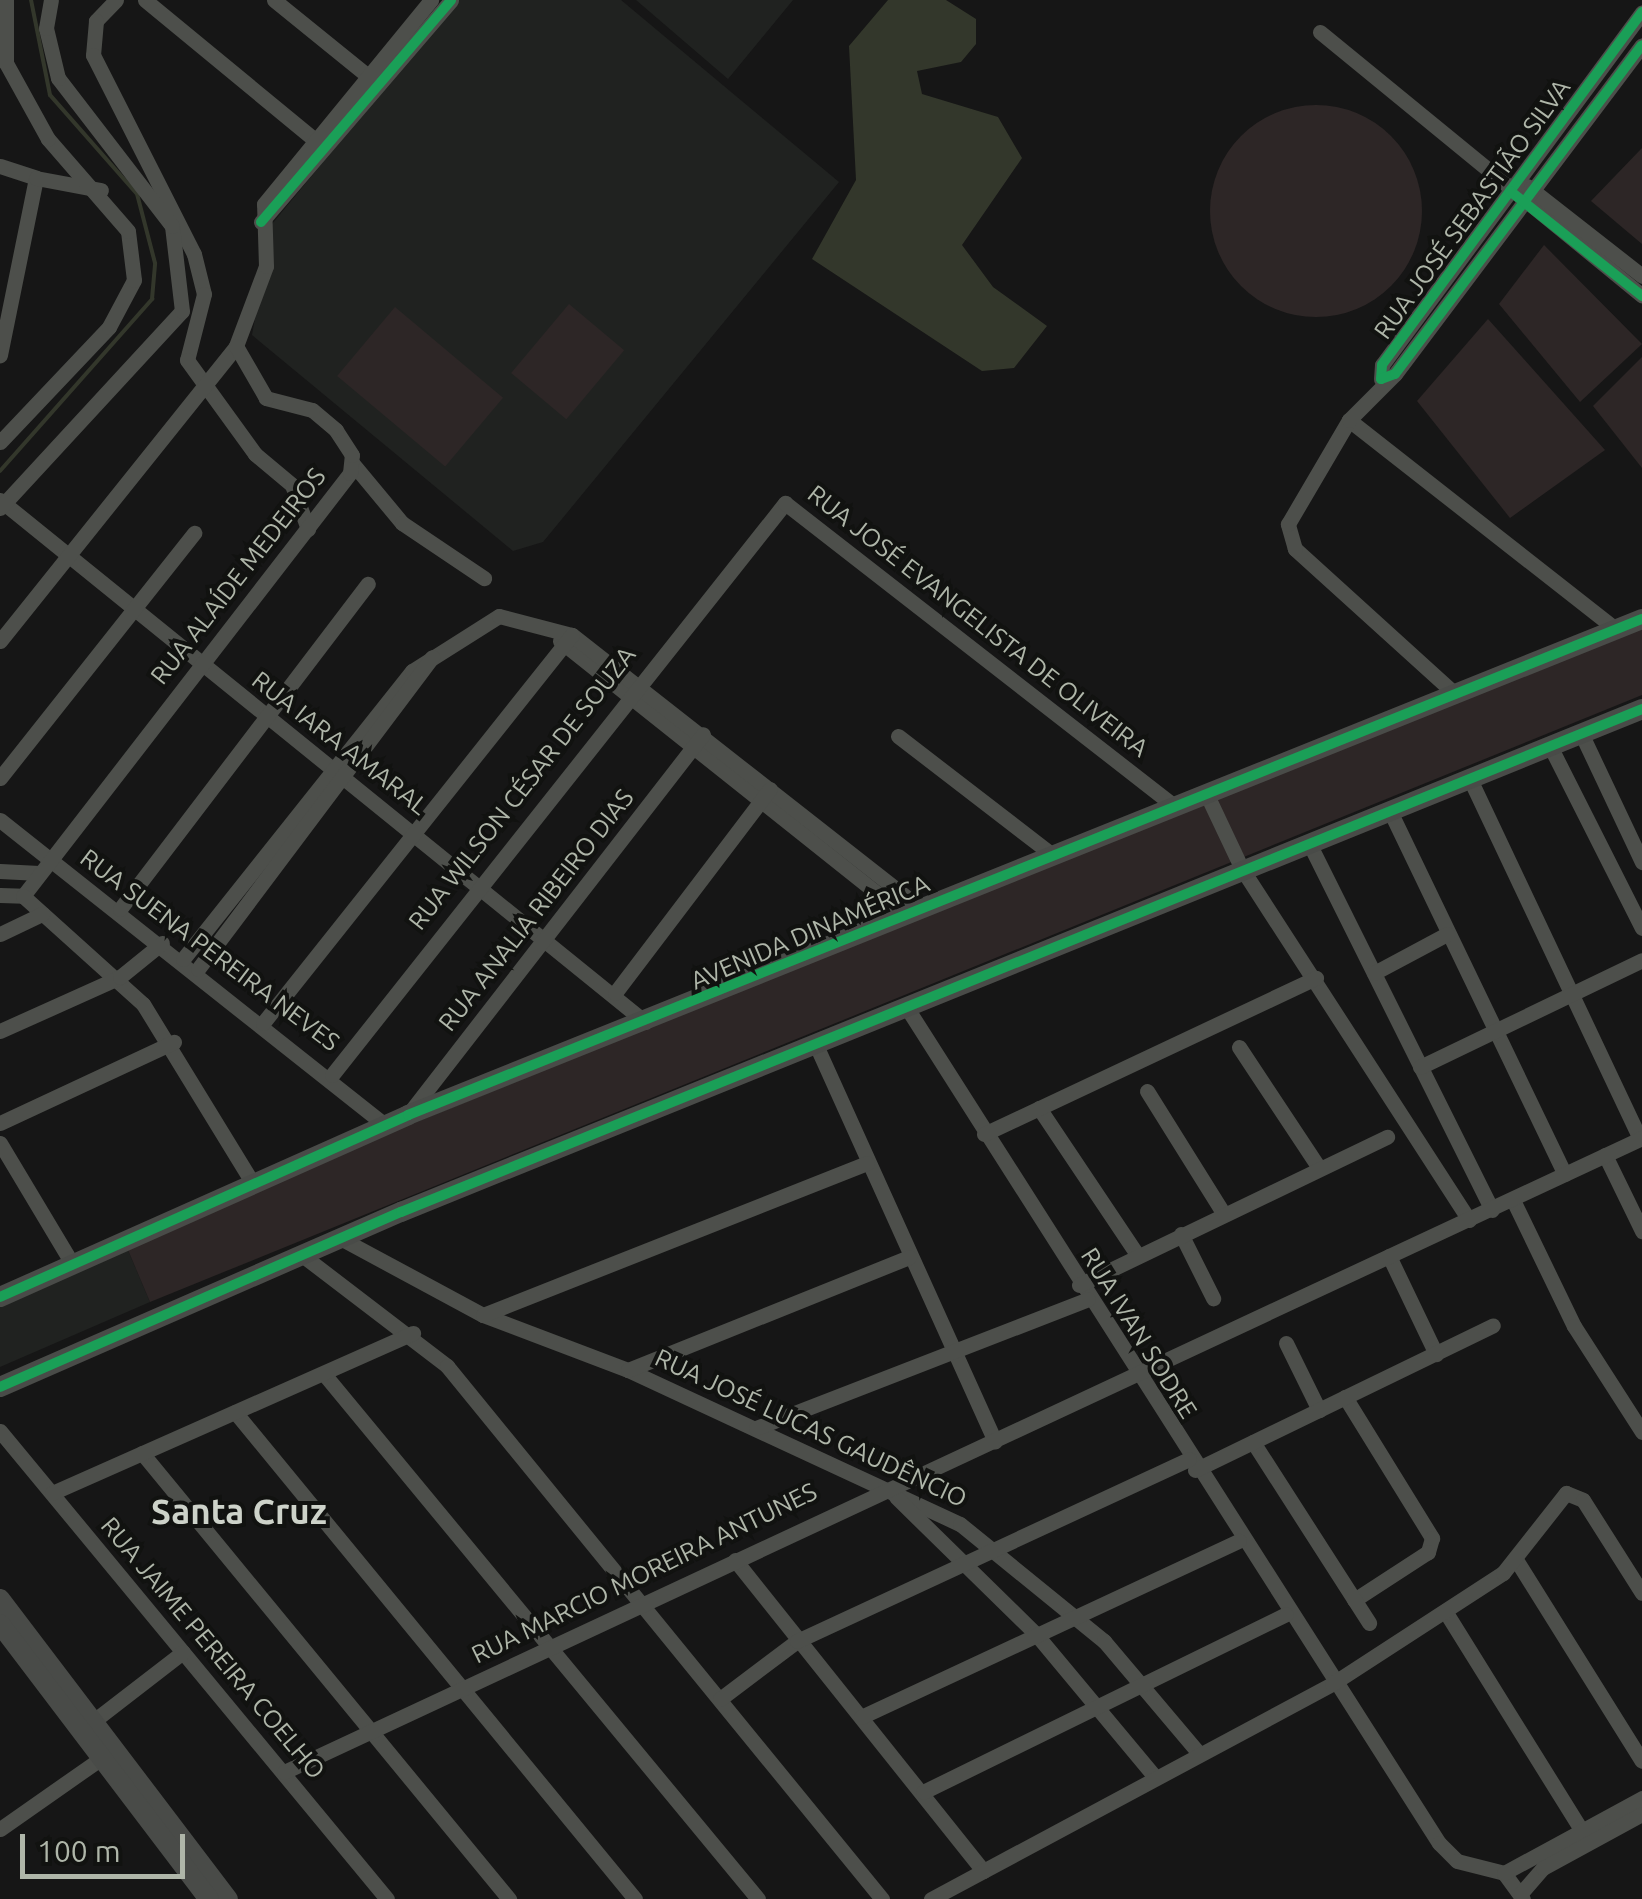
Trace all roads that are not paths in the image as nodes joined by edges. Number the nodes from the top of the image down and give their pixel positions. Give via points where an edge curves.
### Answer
1 (6, 0) edge
2 (51, 0) edge
3 (116, 0) edge
4 (145, 0) edge
5 (274, 0) edge
6 (451, 0) edge
7 (426, 6) edge
8 (1642, 12) edge
9 (1637, 31) edge
10 (1320, 32) dead end
11 (1642, 45) edge
12 (3, 64) edge
13 (368, 76) junction
14 (323, 146) junction
15 (0, 166) edge
16 (36, 178) junction
17 (1515, 185) junction
18 (102, 190) junction
19 (1528, 196) junction
20 (1479, 248) junction
21 (1642, 276) edge
22 (1642, 296) edge
23 (236, 346) junction
24 (0, 355) edge
25 (201, 388) junction
26 (1349, 420) junction
27 (0, 442) edge
28 (353, 464) junction
29 (346, 480) junction
30 (364, 483) junction
31 (1, 504) edge
32 (308, 530) junction
33 (194, 533) dead end
34 (754, 534) joint
35 (65, 558) junction
36 (484, 578) dead end
37 (368, 584) dead end
38 (131, 613) junction
39 (1642, 619) edge
40 (1616, 630) junction
41 (0, 641) edge
42 (568, 641) junction
43 (199, 665) junction
44 (631, 690) junction
45 (1454, 693) junction
46 (1642, 709) edge
47 (267, 719) junction
48 (1581, 733) junction
49 (898, 736) dead end
50 (699, 740) junction
51 (1548, 744) junction
52 (339, 775) junction
53 (1469, 777) junction
54 (0, 778) edge
55 (768, 792) junction
56 (1207, 795) junction
57 (1174, 807) junction
58 (1388, 809) junction
59 (0, 820) edge
60 (412, 830) junction
61 (1310, 843) junction
62 (1640, 852) edge
63 (1050, 854) junction
64 (44, 866) junction
65 (1242, 869) junction
66 (0, 871) edge
67 (480, 883) junction
68 (0, 895) edge
69 (23, 896) junction
70 (120, 909) junction
71 (913, 911) junction
72 (42, 914) junction
73 (1642, 928) edge
74 (0, 934) edge
75 (1447, 934) junction
76 (546, 937) junction
77 (162, 943) junction
78 (184, 958) junction
79 (1642, 960) edge
80 (198, 969) junction
81 (1374, 973) junction
82 (120, 978) junction
83 (1316, 978) junction
84 (615, 993) junction
85 (1572, 994) junction
86 (907, 1008) junction
87 (645, 1022) junction
88 (263, 1023) junction
89 (0, 1031) edge
90 (1491, 1031) junction
91 (174, 1042) junction
92 (816, 1045) junction
93 (1239, 1047) dead end
94 (1420, 1067) junction
95 (332, 1075) junction
96 (1147, 1090) dead end
97 (1038, 1108) junction
98 (408, 1116) junction
99 (0, 1122) edge
100 (385, 1125) junction
101 (984, 1134) junction
102 (1387, 1137) dead end
103 (1641, 1138) edge
104 (0, 1142) edge
105 (1605, 1155) junction
106 (867, 1163) junction
107 (1319, 1168) junction
108 (1564, 1174) junction
109 (254, 1185) junction
110 (1513, 1200) junction
111 (1492, 1210) junction
112 (1224, 1214) junction
113 (1469, 1220) junction
114 (1642, 1231) edge
115 (1181, 1234) junction
116 (340, 1238) junction
117 (302, 1255) junction
118 (1138, 1256) junction
119 (1389, 1256) junction
120 (909, 1258) junction
121 (73, 1265) junction
122 (1084, 1292) junction
123 (0, 1297) edge
124 (1212, 1298) dead end
125 (483, 1315) junction
126 (1494, 1325) dead end
127 (413, 1333) junction
128 (1286, 1343) dead end
129 (954, 1351) junction
130 (1436, 1354) junction
131 (628, 1370) junction
132 (324, 1374) junction
133 (1137, 1376) junction
134 (0, 1387) edge
135 (1345, 1397) junction
136 (1319, 1410) junction
137 (234, 1412) junction
138 (756, 1428) junction
139 (0, 1431) edge
140 (1642, 1432) edge
141 (995, 1441) junction
142 (1253, 1442) junction
143 (142, 1453) junction
144 (1192, 1464) junction
145 (876, 1488) junction
146 (52, 1493) junction
147 (895, 1496) junction
148 (1239, 1541) junction
149 (991, 1546) junction
150 (1515, 1558) junction
151 (735, 1560) junction
152 (961, 1560) junction
153 (1642, 1593) edge
154 (0, 1600) edge
155 (1354, 1600) junction
156 (642, 1604) junction
157 (1445, 1611) junction
158 (1286, 1614) junction
159 (1070, 1617) junction
160 (1369, 1623) dead end
161 (0, 1624) edge
162 (1034, 1633) junction
163 (797, 1641) junction
164 (553, 1646) junction
165 (183, 1652) junction
166 (1135, 1683) junction
167 (1332, 1684) junction
168 (463, 1688) junction
169 (720, 1699) junction
170 (1095, 1707) junction
171 (861, 1717) junction
172 (90, 1723) junction
173 (373, 1730) junction
174 (1197, 1752) junction
175 (100, 1759) junction
176 (1642, 1762) edge
177 (284, 1772) junction
178 (1154, 1776) junction
179 (923, 1792) junction
180 (1642, 1798) edge
181 (1642, 1814) edge
182 (0, 1829) edge
183 (1582, 1831) junction
184 (983, 1871) junction
185 (1504, 1873) junction
186 (1522, 1896) edge
187 (210, 1899) edge
188 (228, 1899) edge
189 (387, 1899) edge
190 (509, 1899) edge
191 (635, 1899) edge
192 (758, 1899) edge
193 (882, 1899) edge
194 (931, 1899) edge

1 - 12 street
2 - 31 street via 46,28 58,78 172,226 182,312
3 - 25 street via 96,21 93,55 194,254 204,294 187,360
4 - 14 street
5 - 13 street
6 - 7 street
7 - 13 street
7 - 14 street
8 - 9 street, RUA JOSÉ SEBASTIÃO SILVA
9 - 17 street, RUA JOSÉ SEBASTIÃO SILVA
10 - 17 street
11 - 19 street, RUA JOSÉ SEBASTIÃO SILVA
12 - 18 street via 48,139
13 - 14 street
14 - 23 street via 261,222 266,266
15 - 16 street
16 - 18 street
16 - 24 street
17 - 19 street
17 - 20 street, RUA JOSÉ SEBASTIÃO SILVA
18 - 27 street via 128,231 134,280 126,304
19 - 20 street, RUA JOSÉ SEBASTIÃO SILVA
19 - 21 street
19 - 22 street
20 - 26 street, RUA JOSÉ SEBASTIÃO SILVA
23 - 25 street
23 - 28 street, RUA ALAÍDE MEDEIROS via 266,398 318,414
25 - 32 street via 292,484
25 - 35 street
26 - 40 street
26 - 45 street, RUA JOSÉ SEBASTIÃO SILVA via 1288,524 1295,550
28 - 29 street, RUA ALAÍDE MEDEIROS
28 - 30 street
29 - 30 street
29 - 32 street, RUA ALAÍDE MEDEIROS
30 - 36 street via 402,524
31 - 35 street, RUA IARA AMARAL
32 - 43 street, RUA ALAÍDE MEDEIROS
33 - 38 street
34 - 44 street, RUA WILSON CÉSAR DE SOUZA
34 - 57 street, RUA JOSÉ EVANGELISTA DE OLIVEIRA via 779,505 792,505
35 - 38 street, RUA IARA AMARAL
35 - 41 street
37 - 47 street
38 - 43 street, RUA IARA AMARAL
38 - 54 street
39 - 40 main road, AVENIDA DINAMÉRICA
40 - 45 main road, AVENIDA DINAMÉRICA
42 - 44 street
42 - 52 street via 553,629 499,616 432,656
42 - 60 street
43 - 47 street, RUA IARA AMARAL
43 - 64 street, RUA ALAÍDE MEDEIROS
44 - 50 street
44 - 67 street, RUA WILSON CÉSAR DE SOUZA
45 - 56 main road, AVENIDA DINAMÉRICA
46 - 48 main road
47 - 52 street, RUA IARA AMARAL
47 - 70 street
48 - 51 main road
48 - 62 street
49 - 63 street
50 - 55 street
50 - 76 street, RUA ANALIA RIBEIRO DIAS
51 - 53 main road
51 - 73 street
52 - 60 street, RUA IARA AMARAL
52 - 78 street
52 - 80 street
53 - 58 main road
53 - 85 street
55 - 71 street
55 - 84 street
56 - 57 main road, AVENIDA DINAMÉRICA
56 - 65 street
57 - 63 main road, AVENIDA DINAMÉRICA
58 - 61 main road
58 - 75 street
59 - 64 street, RUA SUENA PEREIRA NEVES
60 - 67 street, RUA IARA AMARAL
60 - 88 street
61 - 65 main road
61 - 81 street
63 - 71 main road, AVENIDA DINAMÉRICA
64 - 66 street
64 - 69 street, RUA ALAÍDE MEDEIROS
64 - 70 street, RUA SUENA PEREIRA NEVES
65 - 83 street
65 - 86 main road
67 - 76 street, RUA IARA AMARAL
67 - 95 street, RUA WILSON CÉSAR DE SOUZA
68 - 69 street
69 - 72 street
70 - 77 street, RUA SUENA PEREIRA NEVES
71 - 87 main road, AVENIDA DINAMÉRICA
72 - 74 street
72 - 82 street
75 - 81 street
75 - 90 street
76 - 84 street, RUA IARA AMARAL
76 - 98 street, RUA ANALIA RIBEIRO DIAS
77 - 78 street, RUA SUENA PEREIRA NEVES
77 - 82 street
78 - 80 street, RUA SUENA PEREIRA NEVES
79 - 85 street
80 - 88 street, RUA SUENA PEREIRA NEVES
81 - 94 street
82 - 89 street
82 - 91 street
83 - 97 street
83 - 113 street
84 - 87 street, RUA IARA AMARAL
85 - 90 street
85 - 103 street
86 - 92 main road
86 - 101 street, RUA IVAN SODRE
87 - 98 main road, AVENIDA DINAMÉRICA
88 - 95 street, RUA SUENA PEREIRA NEVES
90 - 94 street
90 - 108 street
91 - 99 street
91 - 109 street
92 - 106 street
92 - 116 main road
93 - 107 street
94 - 111 street
95 - 100 street, RUA SUENA PEREIRA NEVES
96 - 112 street
97 - 101 street
97 - 118 street
98 - 100 main road, AVENIDA DINAMÉRICA
100 - 109 main road, AVENIDA DINAMÉRICA
101 - 122 street, RUA IVAN SODRE
102 - 107 street
103 - 105 street, RUA MARCIO MOREIRA ANTUNES
104 - 121 street
105 - 108 street, RUA MARCIO MOREIRA ANTUNES
105 - 114 street
106 - 120 street
106 - 125 street
107 - 112 street
108 - 110 street, RUA MARCIO MOREIRA ANTUNES
109 - 121 main road, AVENIDA DINAMÉRICA
110 - 111 street, RUA MARCIO MOREIRA ANTUNES
110 - 140 street via 1574,1326
111 - 113 street, RUA MARCIO MOREIRA ANTUNES
112 - 115 street
113 - 119 street, RUA MARCIO MOREIRA ANTUNES
115 - 118 street
115 - 124 street
116 - 117 main road
116 - 125 street, RUA JOSÉ LUCAS GAUDÊNCIO
117 - 127 street
117 - 134 main road
118 - 122 street
119 - 130 street
119 - 133 street, RUA MARCIO MOREIRA ANTUNES
120 - 129 street
120 - 131 street
121 - 123 main road, AVENIDA DINAMÉRICA
122 - 129 street
122 - 133 street, RUA IVAN SODRE
125 - 131 street, RUA JOSÉ LUCAS GAUDÊNCIO
126 - 130 street
127 - 132 street
127 - 156 street
128 - 136 street
129 - 138 street
129 - 141 street
130 - 135 street
131 - 138 street, RUA JOSÉ LUCAS GAUDÊNCIO
132 - 137 street
132 - 164 street
133 - 141 street, RUA MARCIO MOREIRA ANTUNES
133 - 144 street, RUA IVAN SODRE
135 - 136 street
135 - 155 street via 1432,1538 1428,1552
136 - 142 street
137 - 143 street
137 - 168 street
138 - 145 street, RUA JOSÉ LUCAS GAUDÊNCIO
139 - 146 street, RUA JAIME PEREIRA COELHO
141 - 145 street, RUA MARCIO MOREIRA ANTUNES
142 - 144 street
142 - 155 street
143 - 146 street
143 - 173 street
144 - 148 street, RUA IVAN SODRE
144 - 149 street
145 - 147 street, RUA JOSÉ LUCAS GAUDÊNCIO
145 - 151 street, RUA MARCIO MOREIRA ANTUNES
146 - 165 street, RUA JAIME PEREIRA COELHO
147 - 149 street, RUA JOSÉ LUCAS GAUDÊNCIO
147 - 152 street
148 - 158 street, RUA IVAN SODRE
148 - 159 street
149 - 152 street
149 - 159 street, RUA JOSÉ LUCAS GAUDÊNCIO
150 - 153 street via 1566,1494 1583,1500
150 - 157 street
150 - 176 street
151 - 156 street, RUA MARCIO MOREIRA ANTUNES
151 - 163 street
152 - 162 street
152 - 163 street
154 - 172 main road
155 - 160 street
156 - 164 street, RUA MARCIO MOREIRA ANTUNES
156 - 169 street
157 - 167 street
157 - 183 street
158 - 166 street
158 - 167 street, RUA IVAN SODRE
159 - 162 street
159 - 166 street, RUA JOSÉ LUCAS GAUDÊNCIO via 1113,1650
161 - 175 main road
162 - 170 street
162 - 171 street
163 - 169 street
163 - 171 street
164 - 168 street, RUA MARCIO MOREIRA ANTUNES
164 - 192 street
165 - 172 street
165 - 177 street, RUA JAIME PEREIRA COELHO
166 - 170 street
166 - 174 street, RUA JOSÉ LUCAS GAUDÊNCIO
167 - 174 street
167 - 185 street via 1448,1854
168 - 173 street, RUA MARCIO MOREIRA ANTUNES
168 - 191 street
169 - 193 street
170 - 178 street
170 - 179 street
171 - 179 street
172 - 188 main road
173 - 177 street, RUA MARCIO MOREIRA ANTUNES
173 - 190 street
174 - 178 street
175 - 182 street
175 - 187 main road
177 - 189 street, RUA JAIME PEREIRA COELHO
178 - 184 street
179 - 184 street
180 - 183 street
181 - 186 street via 1543,1868
183 - 185 street
184 - 194 street
185 - 186 street

